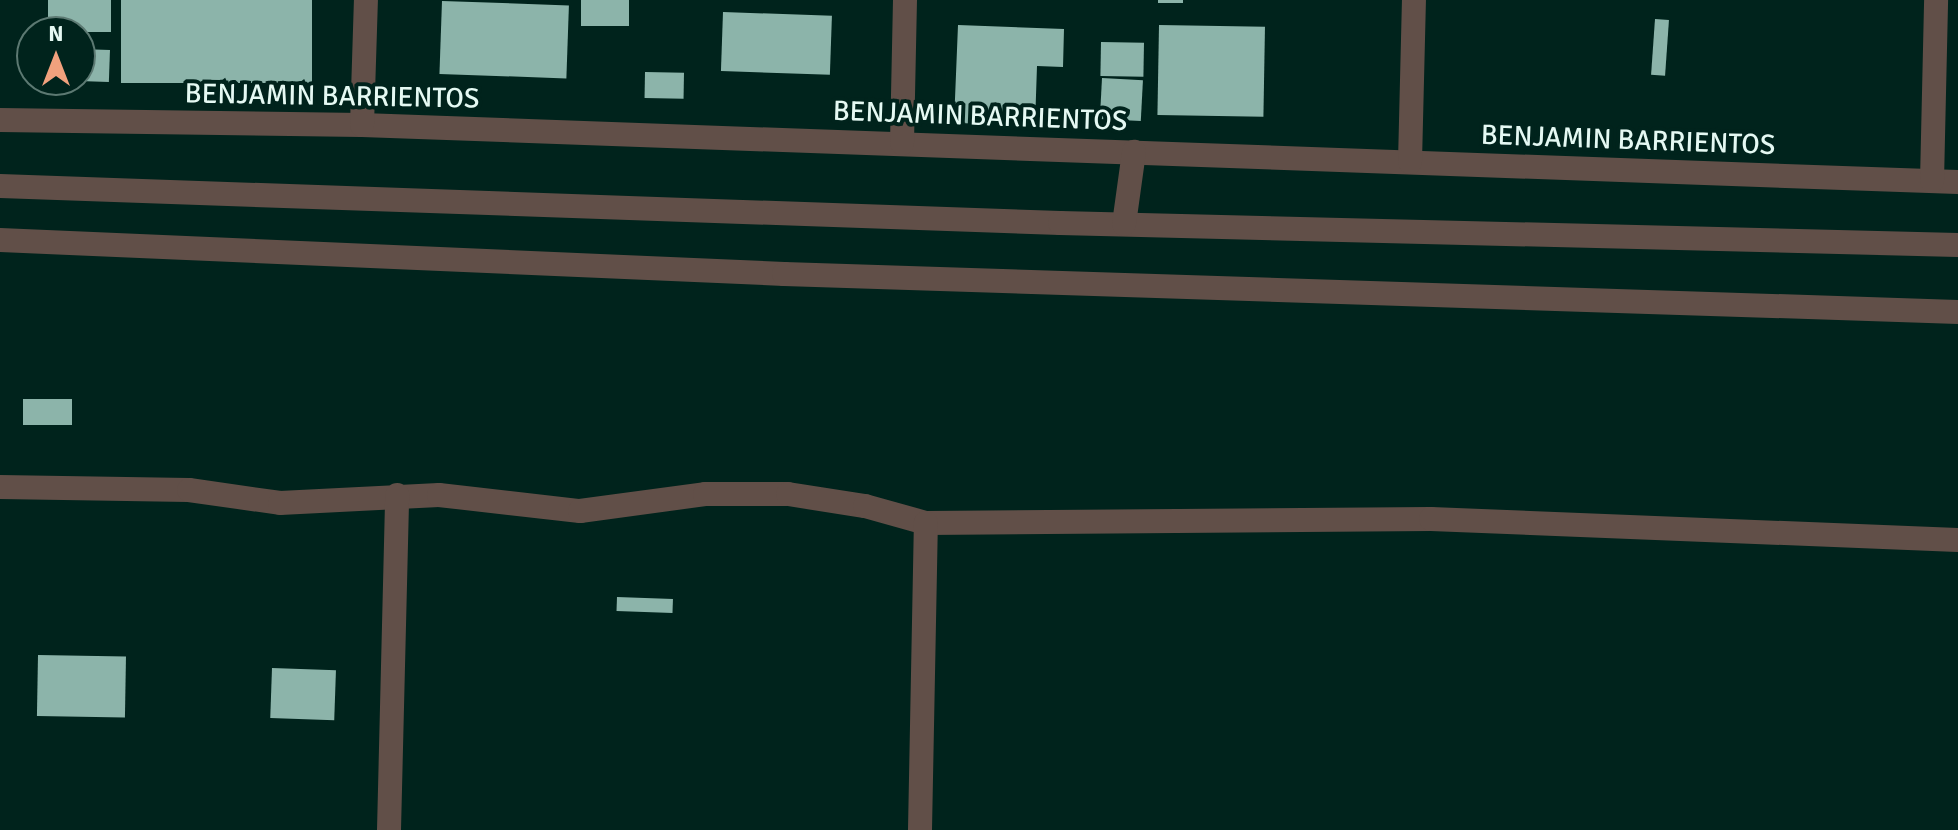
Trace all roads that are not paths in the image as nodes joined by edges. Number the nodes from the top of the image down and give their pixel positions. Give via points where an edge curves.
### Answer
1 (366, 0) edge
2 (905, 0) edge
3 (1414, 0) edge
4 (1936, 0) edge
5 (0, 120) edge
6 (362, 125) junction
7 (902, 143) junction
8 (1134, 152) junction
9 (1410, 162) junction
10 (1932, 181) junction
11 (1958, 182) edge
12 (0, 186) edge
13 (1124, 224) junction
14 (0, 240) edge
15 (1958, 245) edge
16 (1958, 312) edge
17 (0, 487) edge
18 (397, 495) junction
19 (926, 523) junction
20 (1958, 540) edge
21 (389, 830) edge
22 (920, 830) edge

1 - 6 street
2 - 7 street
3 - 9 street
4 - 10 street
5 - 6 street, BENJAMIN BARRIENTOS
6 - 7 street, BENJAMIN BARRIENTOS
7 - 8 street, BENJAMIN BARRIENTOS
8 - 9 street, BENJAMIN BARRIENTOS
8 - 13 street
9 - 10 street, BENJAMIN BARRIENTOS
10 - 11 street, BENJAMIN BARRIENTOS
12 - 13 street
13 - 15 street
14 - 16 street via 784,274
17 - 18 street via 189,490 280,503
18 - 19 street via 580,511 705,494 788,494 865,506
18 - 21 street
19 - 20 street via 1431,519
19 - 22 street

